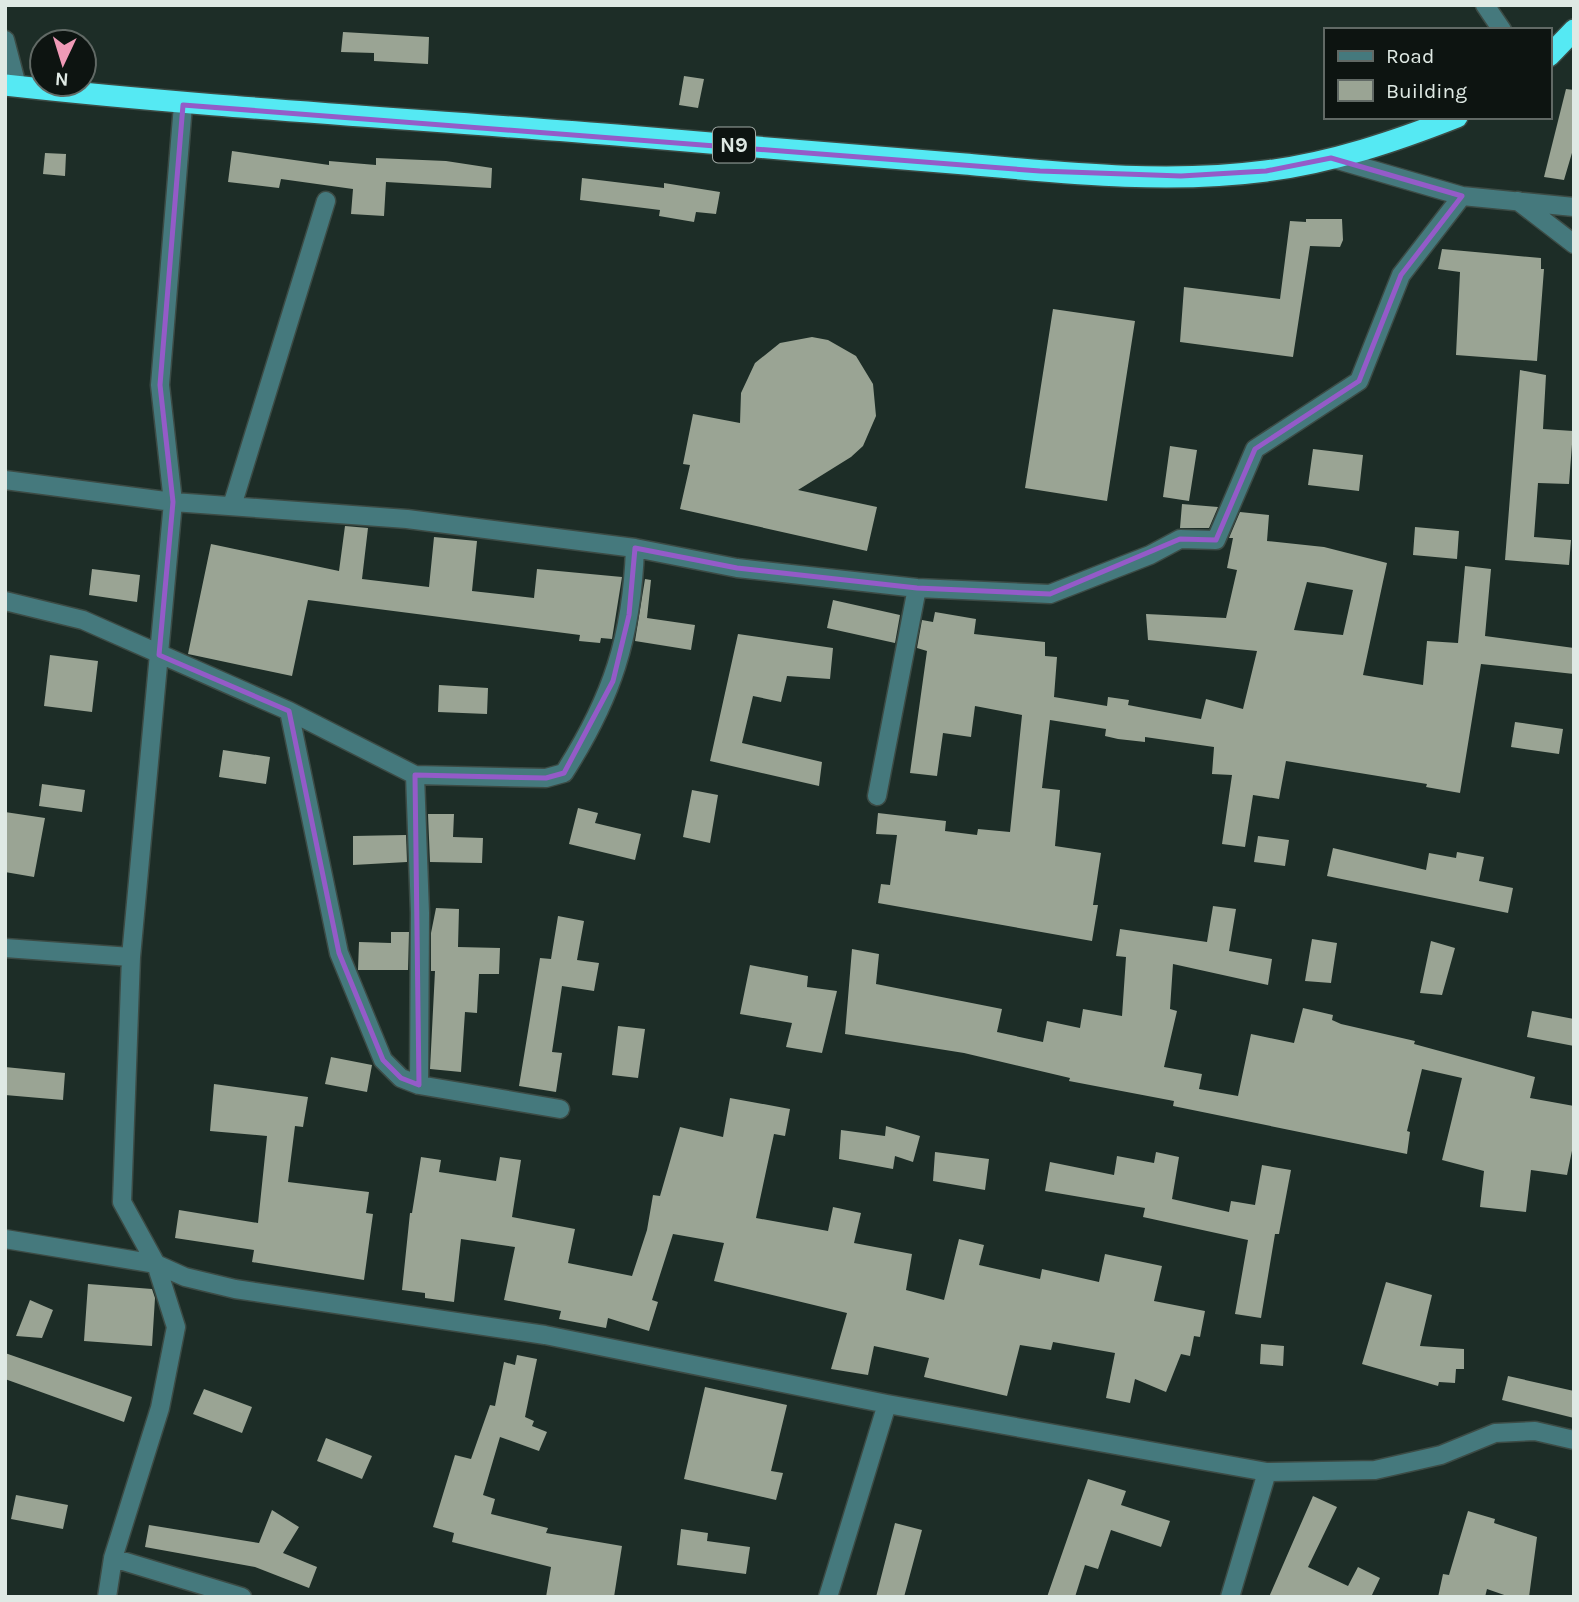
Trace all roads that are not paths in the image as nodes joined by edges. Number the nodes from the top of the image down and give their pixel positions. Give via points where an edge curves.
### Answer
1 (1485, 5) edge
2 (1501, 28) edge
3 (1574, 30) edge
4 (5, 40) edge
5 (1551, 54) edge
6 (11, 86) edge
7 (183, 105) junction
8 (1452, 119) edge
9 (1331, 158) junction
10 (1462, 196) junction
11 (326, 201) dead end
12 (1518, 201) junction
13 (1574, 207) edge
14 (1574, 244) edge
15 (5, 480) edge
16 (173, 502) junction
17 (232, 506) junction
18 (635, 548) junction
19 (917, 587) junction
20 (5, 601) edge
21 (159, 655) junction
22 (289, 711) junction
23 (415, 775) junction
24 (877, 796) dead end
25 (5, 948) edge
26 (131, 957) junction
27 (419, 1085) junction
28 (560, 1109) dead end
29 (5, 1238) edge
30 (156, 1264) junction
31 (887, 1404) junction
32 (1574, 1440) edge
33 (1267, 1472) junction
34 (113, 1558) junction
35 (107, 1597) edge
36 (242, 1597) edge
37 (828, 1597) edge
38 (1230, 1597) edge

1 - 2 street
3 - 5 highway
4 - 6 street
6 - 7 highway, N9
7 - 9 highway, N9 via 357,114 1040,171 1181,176 1266,171
7 - 16 street via 160,385
8 - 9 highway, N9
9 - 10 street
10 - 12 street
10 - 19 street via 1401,275 1359,381 1255,449 1216,540 1181,539 1050,594
11 - 17 street
12 - 13 street
12 - 14 street
15 - 16 street
16 - 17 street
16 - 21 street
17 - 18 street via 407,519
18 - 19 street via 737,568
18 - 23 street via 629,615 613,681 564,773 546,778
19 - 24 street
20 - 21 street via 83,620
21 - 22 street
21 - 26 street
22 - 23 street
22 - 27 street via 339,953 383,1060 401,1078
23 - 27 street
25 - 26 street
26 - 30 street via 122,1202
27 - 28 street
29 - 30 street
30 - 31 street via 185,1278 235,1289 545,1335
30 - 34 street via 176,1327 160,1408
31 - 33 street
31 - 37 street
32 - 33 street via 1535,1431 1495,1433 1441,1455 1376,1471
33 - 38 street
34 - 35 street
34 - 36 street

